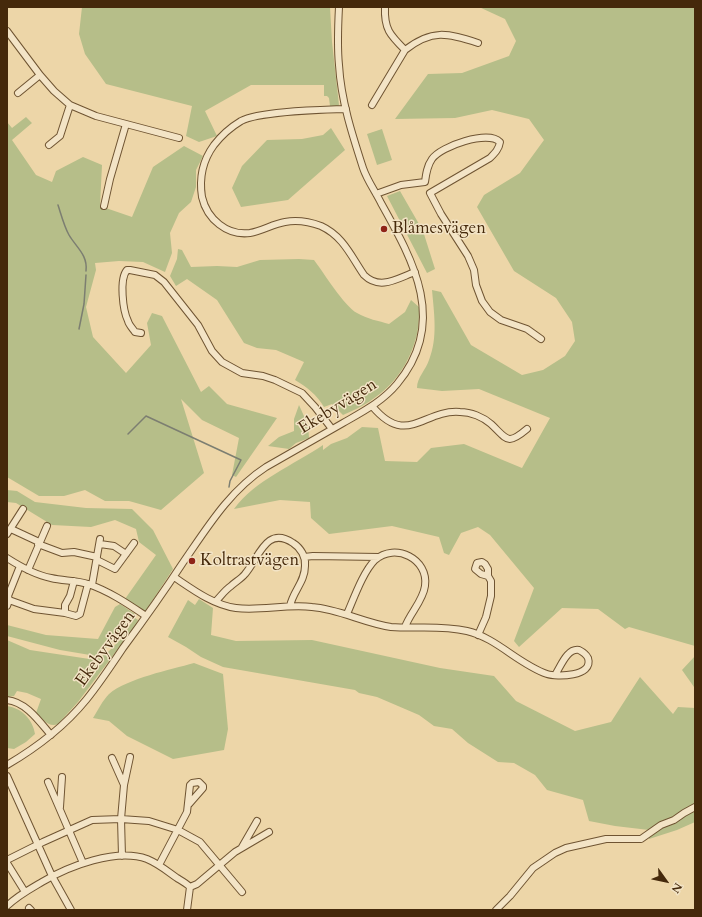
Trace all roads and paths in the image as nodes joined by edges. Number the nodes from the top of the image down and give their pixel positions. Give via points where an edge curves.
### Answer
1 (340, 7) edge
2 (385, 7) edge
3 (7, 31) edge
4 (478, 43) dead end
5 (405, 50) junction
6 (40, 75) junction
7 (18, 93) dead end
8 (373, 101) dead end
9 (70, 105) junction
10 (346, 109) junction
11 (126, 124) junction
12 (179, 138) dead end
13 (49, 145) dead end
14 (425, 182) junction
15 (430, 193) junction
16 (376, 194) junction
17 (104, 206) dead end
18 (415, 272) junction
19 (141, 333) dead end
20 (541, 339) dead end
21 (372, 406) junction
22 (332, 429) junction
23 (527, 429) dead end
24 (23, 509) dead end
25 (47, 526) dead end
26 (9, 531) edge
27 (39, 543) junction
28 (134, 543) dead end
29 (126, 554) junction
30 (379, 557) junction
31 (7, 558) edge
32 (97, 558) junction
33 (304, 558) junction
34 (20, 566) junction
35 (28, 570) junction
36 (488, 576) dead end
37 (174, 577) junction
38 (74, 581) junction
39 (90, 585) junction
40 (8, 600) edge
41 (216, 601) junction
42 (290, 606) junction
43 (65, 613) junction
44 (347, 614) junction
45 (146, 616) junction
46 (404, 627) junction
47 (478, 635) junction
48 (555, 675) junction
49 (7, 700) edge
50 (51, 735) junction
51 (130, 757) dead end
52 (112, 758) dead end
53 (7, 765) edge
54 (7, 776) edge
55 (62, 777) dead end
56 (48, 782) dead end
57 (124, 785) junction
58 (189, 804) dead end
59 (60, 807) junction
60 (695, 807) edge
61 (121, 819) junction
62 (257, 821) dead end
63 (69, 830) junction
64 (178, 830) junction
65 (269, 832) dead end
66 (38, 844) junction
67 (242, 847) junction
68 (122, 856) junction
69 (7, 862) edge
70 (83, 863) junction
71 (159, 865) junction
72 (220, 865) junction
73 (52, 876) junction
74 (190, 887) junction
75 (25, 892) junction
76 (242, 892) dead end
77 (7, 906) edge
78 (71, 910) edge
79 (187, 910) edge
80 (496, 910) edge

1 - 10 street, Ekebyvägen via 339,66
2 - 5 street via 388,30
3 - 6 street
4 - 5 street via 445,34 423,38
5 - 8 street
6 - 7 street
6 - 9 street
9 - 11 street via 96,116
9 - 13 street via 60,136
10 - 16 street, Ekebyvägen via 364,170
10 - 18 street via 260,115 242,120 220,137 204,165 201,181 204,206 217,223 235,232 251,232 294,221 320,226 342,242 364,275 376,283 387,282
11 - 12 street
11 - 17 street
14 - 15 street
14 - 15 street via 429,165 433,157 440,152 458,143 478,139 493,137 500,142 490,158
14 - 16 street via 401,185
15 - 20 street via 468,256 478,291 490,312 501,320 527,329
16 - 18 street, Ekebyvägen
18 - 21 street, Ekebyvägen via 422,300 423,319 418,349 396,385
19 - 22 street via 135,332 128,322 123,303 124,275 128,270 155,275 164,282 198,325 212,351 222,362 242,373 263,376 302,393
21 - 22 street, Ekebyvägen
21 - 23 street via 386,420 400,425 417,424 447,412 459,411 479,416 505,438 519,436
22 - 37 street, Ekebyvägen via 260,471 236,491 218,512
24 - 26 street
25 - 27 street
26 - 27 street
27 - 32 street via 62,553 74,552
27 - 35 street
28 - 29 street
29 - 32 street via 116,569
29 - 32 street via 114,546 100,542
30 - 33 street
30 - 44 street via 358,587
30 - 46 street via 392,553 412,558 421,565 426,582 424,592
31 - 34 street
32 - 39 street
33 - 41 street via 297,545 282,538 272,539 264,545 242,578
33 - 42 street via 303,578
34 - 35 street
34 - 40 street
35 - 38 street via 52,578
36 - 47 street via 491,581 489,606
37 - 41 street
37 - 45 street, Ekebyvägen
38 - 39 street
38 - 43 street via 65,605
39 - 43 street via 80,614 76,616
39 - 45 street via 106,591
40 - 43 street via 34,609
41 - 42 street via 235,608
42 - 44 street via 322,608
44 - 46 street via 363,621
45 - 50 street, Ekebyvägen via 86,701
46 - 47 street via 444,627
47 - 48 street via 537,669
48 - 48 street via 573,675 584,670 588,662 587,656 580,650 573,650
49 - 50 street via 19,703
50 - 53 street, Ekebyvägen
51 - 57 street
52 - 57 street
54 - 66 street
55 - 59 street
56 - 59 street
57 - 61 street
58 - 64 street
59 - 63 street
60 - 80 street via 641,839 606,839 555,853 533,868
61 - 63 street via 92,820
61 - 64 street via 149,821
61 - 68 street
62 - 67 street
63 - 66 street
63 - 70 street
64 - 71 street
64 - 72 street via 200,842
65 - 67 street
66 - 69 street
66 - 73 street
67 - 72 street
68 - 70 street
68 - 71 street via 142,857
69 - 75 street
70 - 73 street
71 - 74 street
72 - 74 street via 195,886
72 - 76 street
73 - 75 street
73 - 78 street
74 - 79 street
75 - 77 street

